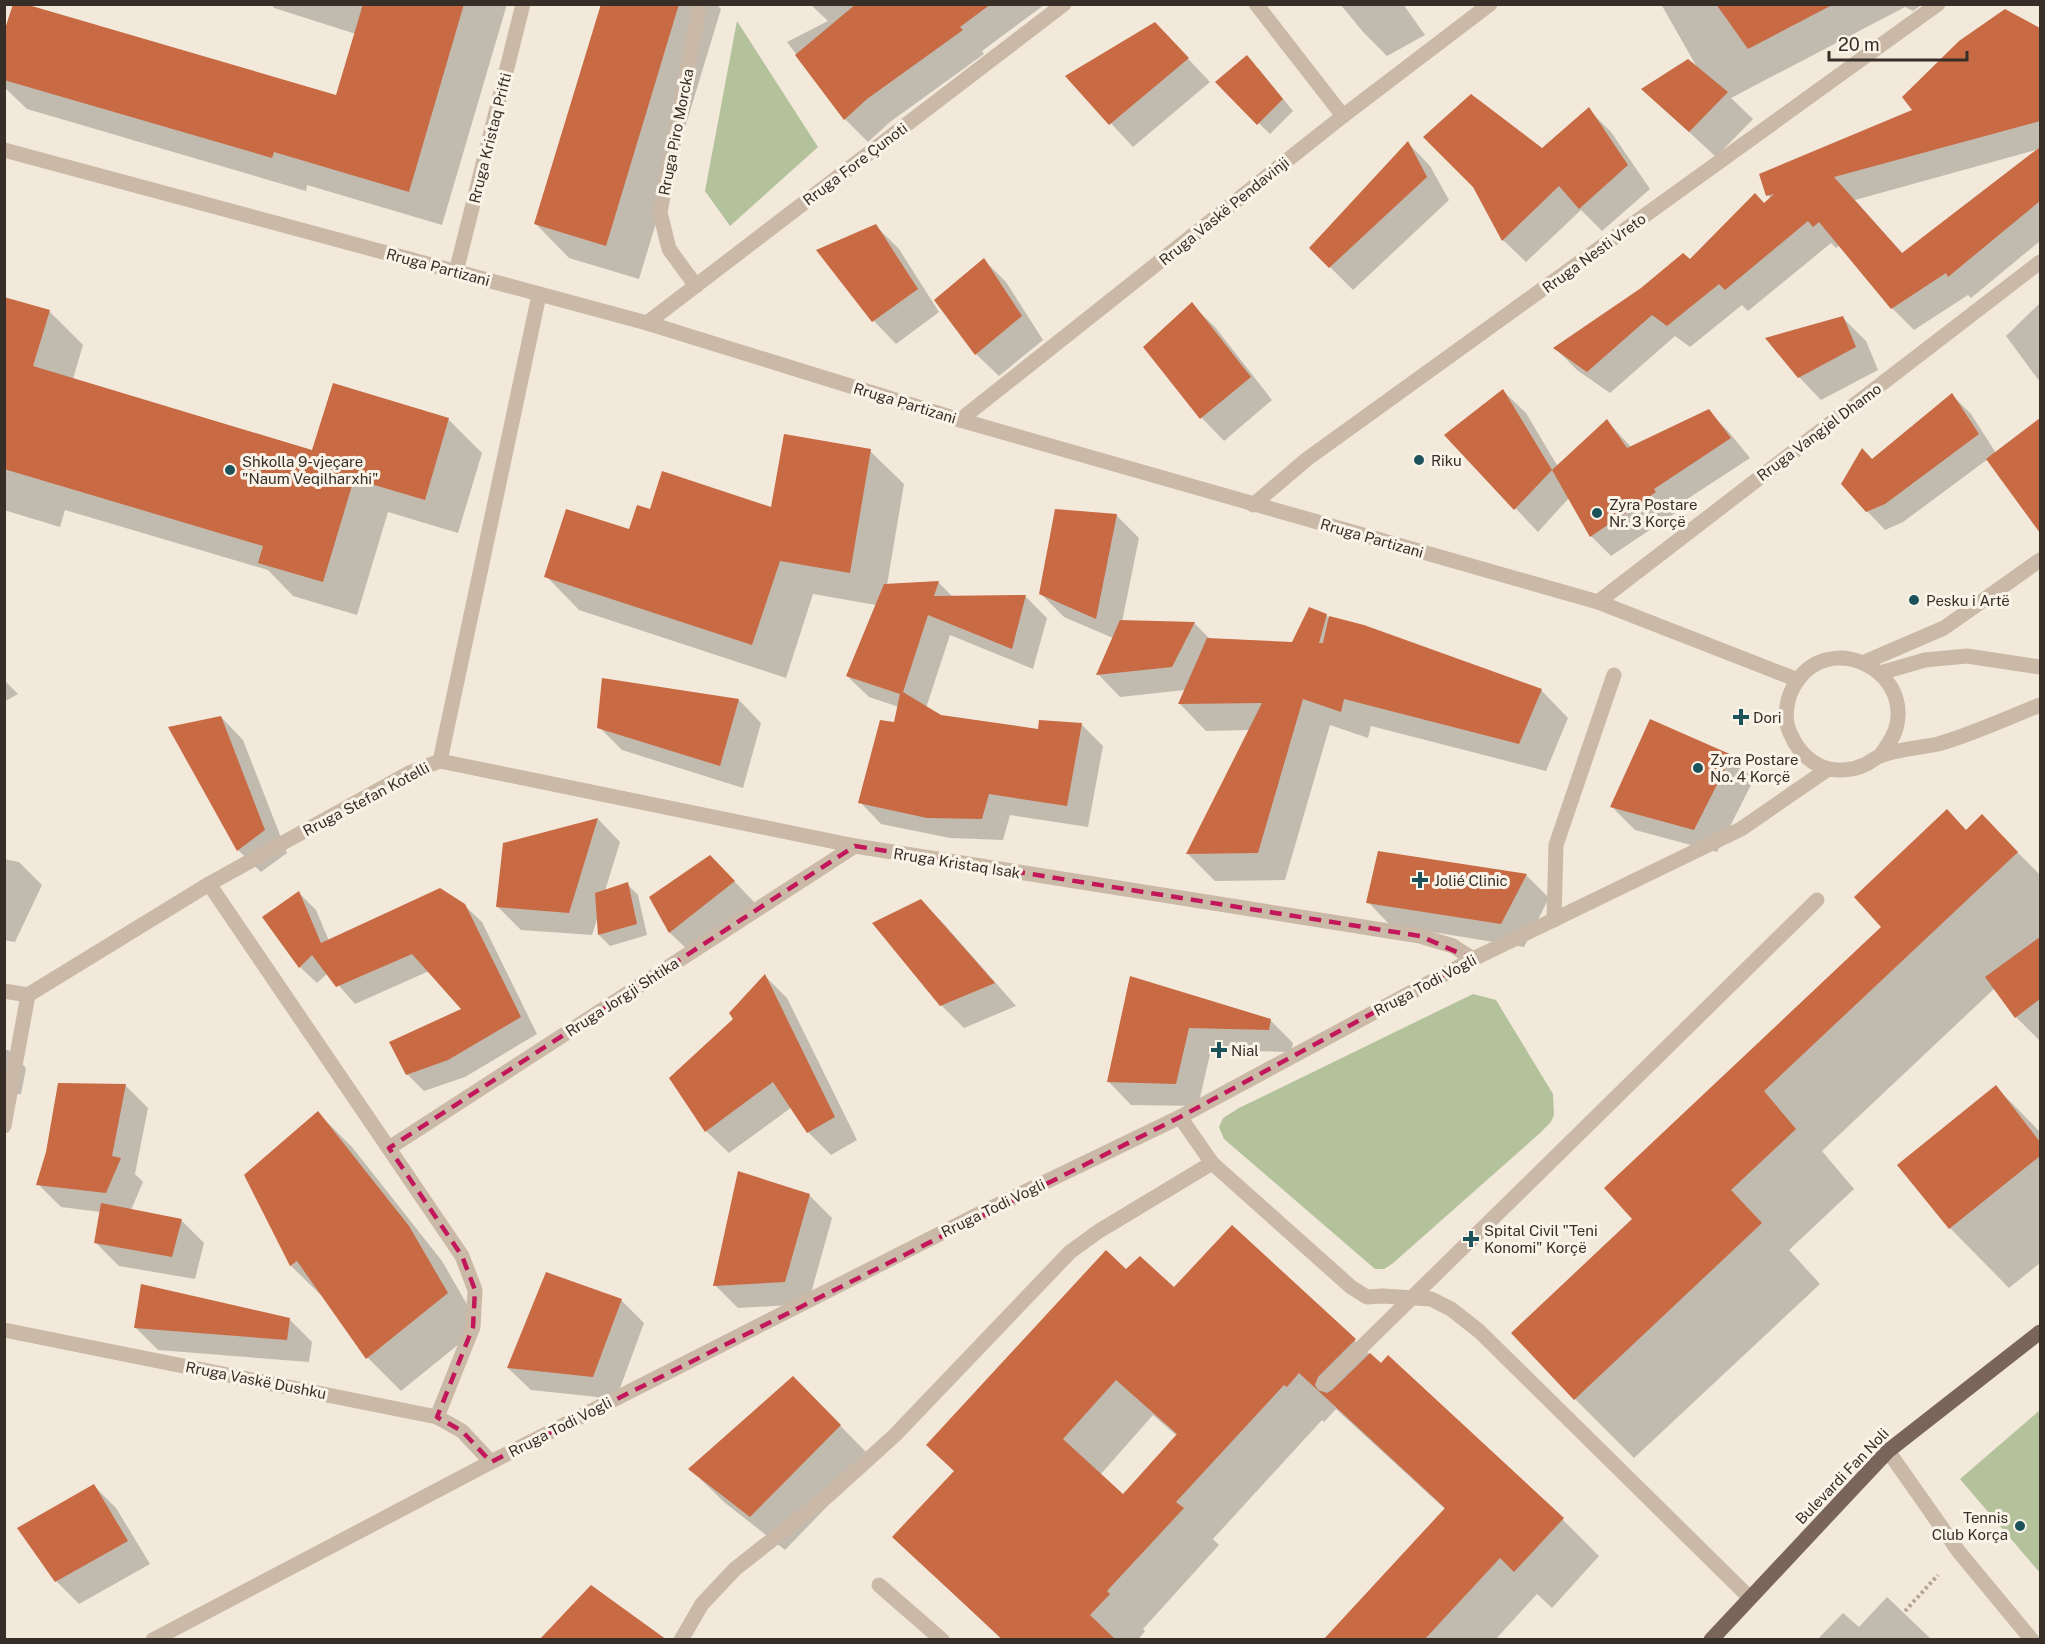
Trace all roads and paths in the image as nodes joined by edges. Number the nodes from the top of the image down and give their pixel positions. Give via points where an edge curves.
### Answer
1 (523, 4) edge
2 (700, 4) edge
3 (1064, 4) edge
4 (1256, 4) edge
5 (1490, 4) edge
6 (1938, 4) edge
7 (1343, 116) junction
8 (4, 150) edge
9 (2040, 262) edge
10 (456, 272) junction
11 (696, 286) junction
12 (539, 295) junction
13 (647, 324) junction
14 (960, 420) junction
15 (1253, 505) junction
16 (2040, 560) edge
17 (1598, 602) junction
18 (1865, 662) junction
19 (2040, 667) edge
20 (1880, 673) junction
21 (1614, 675) dead end
22 (1798, 680) junction
23 (2040, 705) edge
24 (1880, 756) junction
25 (440, 761) junction
26 (1828, 768) junction
27 (855, 846) junction
28 (209, 884) junction
29 (1817, 900) dead end
30 (1554, 920) junction
31 (1473, 959) junction
32 (4, 991) edge
33 (28, 995) junction
34 (1180, 1117) junction
35 (4, 1126) edge
36 (389, 1148) junction
37 (1212, 1163) junction
38 (1412, 1298) junction
39 (4, 1330) edge
40 (2040, 1332) edge
41 (1325, 1383) dead end
42 (437, 1417) junction
43 (1888, 1450) junction
44 (491, 1462) junction
45 (1959, 1552) junction
46 (879, 1585) dead end
47 (1750, 1598) junction
48 (1905, 1611) dead end
49 (153, 1640) edge
50 (681, 1640) edge
51 (942, 1640) edge
52 (1711, 1640) edge
53 (2032, 1640) edge

1 - 10 street, Rruga Kristaq Prifti
2 - 11 street, Rruga Piro Morcka via 660,212 669,249
3 - 11 street, Rruga Fore Çunoti
4 - 7 street
5 - 7 street, Rruga Vaskë Pendavinji
6 - 15 street, Rruga Nesti Vreto via 1307,459
7 - 14 street, Rruga Vaskë Pendavinji
8 - 10 street, Rruga Partizani
9 - 17 street, Rruga Vangjel Dhamo
10 - 12 street, Rruga Partizani
11 - 13 street, Rruga Fore Çunoti
12 - 13 street, Rruga Partizani
12 - 25 street, Rruga Stefan Kotelli
13 - 14 street, Rruga Partizani
14 - 15 street, Rruga Partizani
15 - 17 street, Rruga Partizani
16 - 18 street via 1944,628
17 - 22 street, Rruga Partizani
18 - 20 street
18 - 22 street via 1828,660 1812,667
19 - 20 street via 1967,656 1925,660
20 - 24 street via 1892,688 1897,724
21 - 30 street via 1556,846
22 - 26 street via 1789,696 1789,732 1811,761
23 - 24 street via 1940,743
24 - 26 street via 1846,770
25 - 27 street, Rruga Kristaq Isak
25 - 28 street, Rruga Stefan Kotelli via 410,773
26 - 30 street, Rruga Todi Vogli via 1742,829
27 - 31 street, Rruga Kristaq Isak via 1420,936 1453,946
27 - 36 street, Rruga Jorgji Shtika
28 - 33 street, Rruga Stefan Kotelli
28 - 36 street
29 - 38 street
30 - 31 street, Rruga Todi Vogli
31 - 34 street, Rruga Todi Vogli
32 - 33 street
33 - 35 street
34 - 37 street
34 - 44 street, Rruga Todi Vogli via 979,1214
36 - 42 street via 462,1256 475,1290 474,1327
37 - 38 street via 1351,1287 1367,1297
37 - 50 street via 1070,1252 896,1434 830,1494 735,1569 702,1604
38 - 41 street
38 - 47 street via 1431,1299 1479,1331
39 - 42 street, Rruga Vaskë Dushku
40 - 43 main road, Bulevardi Fan Noli
42 - 44 street, Rruga Vaskë Dushku via 462,1431
43 - 45 street
43 - 47 main road, Bulevardi Fan Noli
44 - 49 street, Rruga Todi Vogli
45 - 48 path
45 - 53 street
46 - 51 street
47 - 52 main road, Bulevardi Fan Noli

